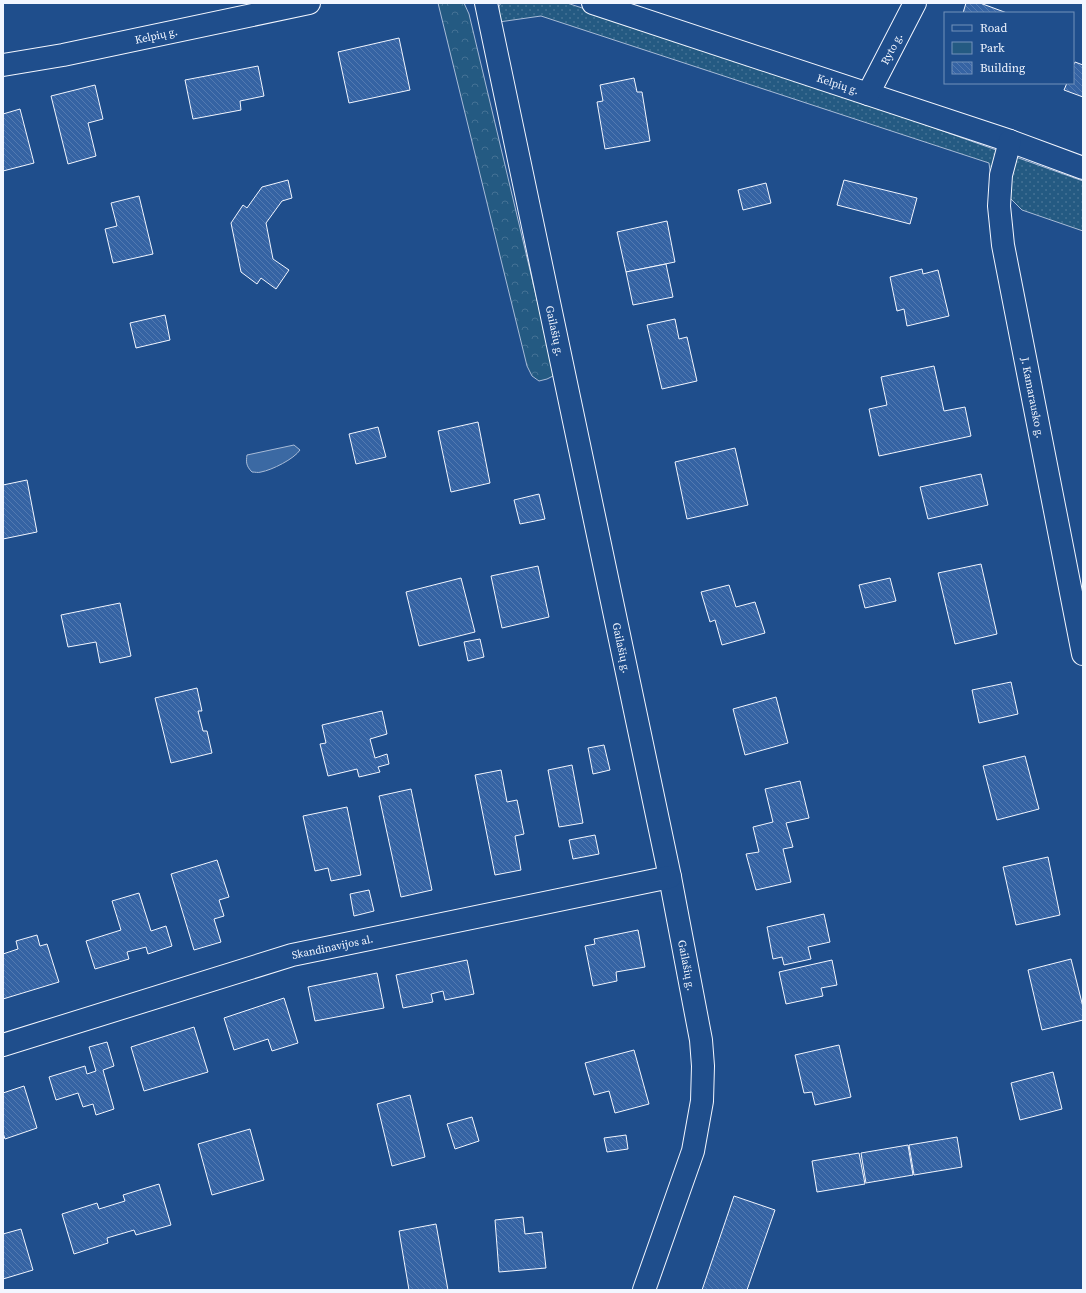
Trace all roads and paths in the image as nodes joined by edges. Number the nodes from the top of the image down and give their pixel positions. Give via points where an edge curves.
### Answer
1 (309, 3) edge
2 (486, 3) edge
3 (593, 3) edge
4 (915, 3) edge
5 (3, 65) edge
6 (868, 94) junction
7 (1010, 141) junction
8 (1083, 168) edge
9 (1083, 654) edge
10 (670, 877) junction
11 (3, 1045) edge
12 (644, 1290) edge

1 - 5 street, Kelpių g. via 63,55
2 - 10 street, Gailašių g.
3 - 6 street, Kelpių g.
4 - 6 street, Ryto g.
6 - 7 street, Kelpių g.
7 - 8 street, Kelpių g.
7 - 9 street, J. Kamarausko g. via 1001,175 999,206 1003,245
10 - 11 street, Skandinavijos al. via 292,955
10 - 12 street, Gailašių g. via 701,1040 702,1101 693,1151

